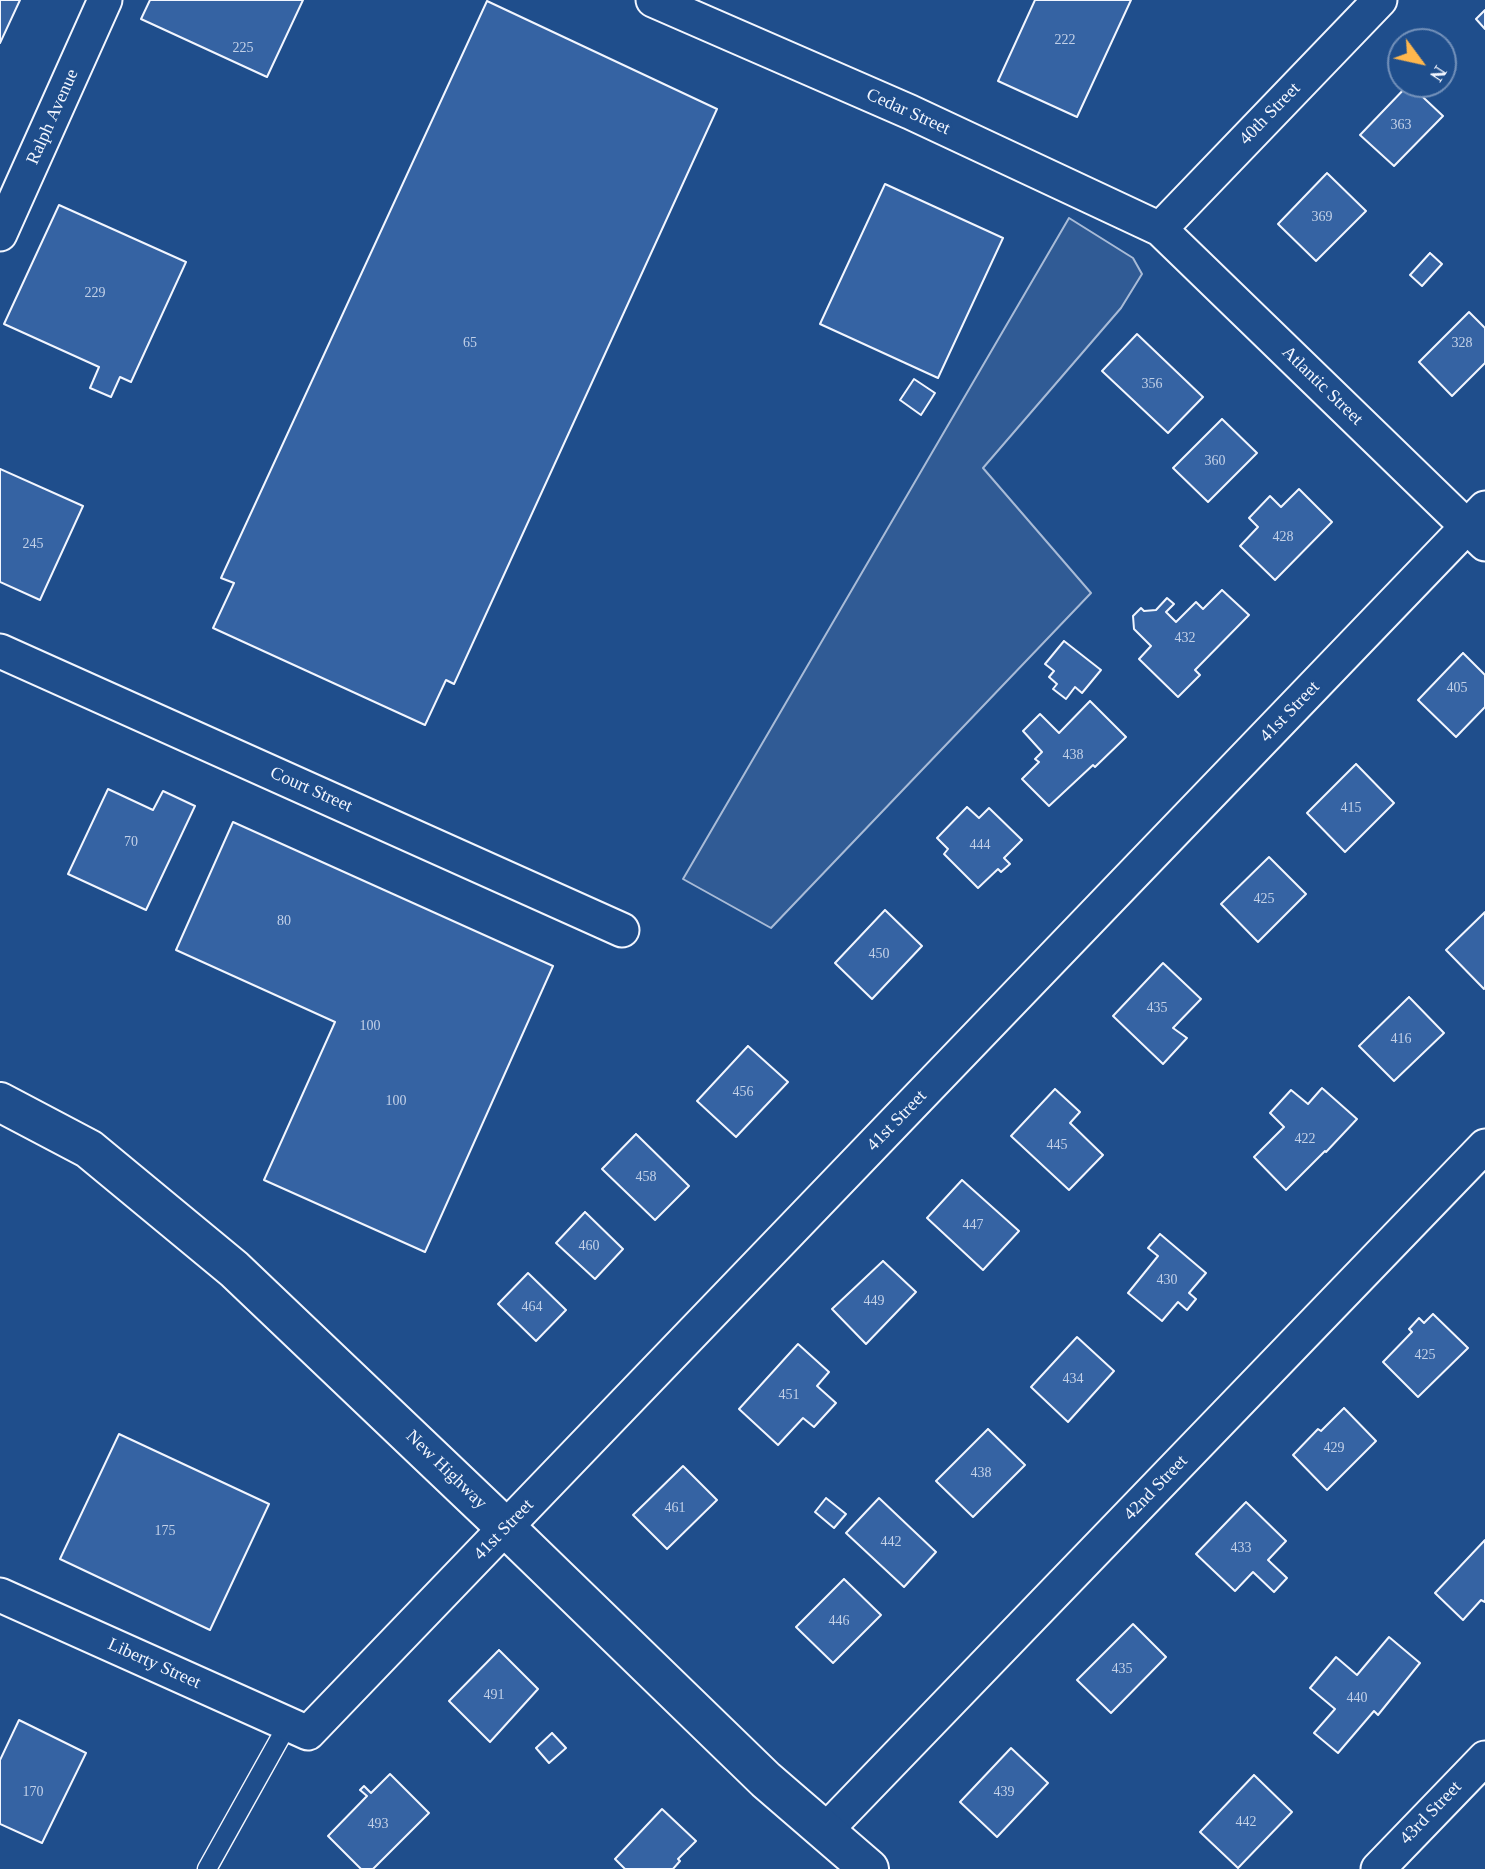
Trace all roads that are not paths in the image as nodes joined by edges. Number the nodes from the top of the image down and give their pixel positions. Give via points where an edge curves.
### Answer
1 (106, 0) edge
2 (653, 0) edge
3 (1380, 0) edge
4 (9, 189) edge
5 (1160, 229) junction
6 (0, 234) edge
7 (1479, 526) edge
8 (0, 651) edge
9 (622, 930) dead end
10 (0, 1102) edge
11 (1485, 1146) edge
12 (506, 1528) junction
13 (0, 1595) edge
14 (298, 1729) junction
15 (1485, 1758) edge
16 (826, 1830) junction
17 (207, 1869) edge
18 (869, 1869) edge
19 (1378, 1869) edge

1 - 4 street, Ralph Avenue
2 - 5 street, Cedar Street via 910,112
3 - 5 street, 40th Street
4 - 6 street, Ralph Avenue
5 - 7 street, Atlantic Street
7 - 12 street, 41st Street
8 - 9 street, Court Street
10 - 12 main road, New Highway via 89,1149 234,1269
11 - 16 street, 42nd Street
12 - 14 street, 41st Street
12 - 16 main road, New Highway via 766,1780
13 - 14 street, Liberty Street
14 - 17 lane
15 - 19 street, 43rd Street
16 - 18 main road, New Highway

